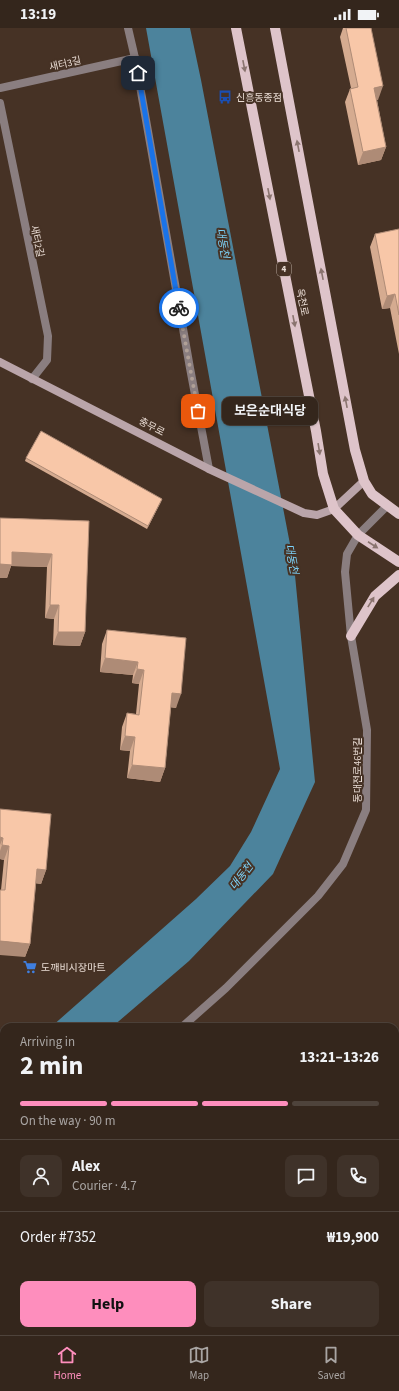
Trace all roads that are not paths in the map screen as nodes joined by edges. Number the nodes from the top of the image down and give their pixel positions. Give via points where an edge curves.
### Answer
1 (128, 28) edge
2 (236, 28) edge
3 (275, 28) edge
4 (135, 58) junction
5 (0, 88) edge
6 (0, 104) edge
7 (0, 362) edge
8 (32, 379) junction
9 (209, 469) junction
10 (364, 481) junction
11 (387, 506) junction
12 (334, 509) junction
13 (399, 514) edge
14 (358, 535) junction
15 (399, 562) edge
16 (399, 575) edge
17 (351, 636) junction
18 (187, 1023) edge

1 - 4 street
2 -> 12 main road, 옥천로 / 4 via 323,474
10 -> 3 main road via 355,450
4 - 5 street, 새터3길
4 - 9 street
6 - 8 street, 새터2길 via 48,336 47,360
7 - 8 main road, 충무로
8 - 9 main road, 충무로
9 - 12 main road, 충무로 via 304,513 317,515
10 - 11 main road via 372,494
10 - 12 main road
11 - 13 main road
11 - 14 street, 동대전로46번길
12 - 14 main road, 4
14 -> 15 main road, 4
14 - 17 street, 동대전로46번길 via 347,554 345,572
17 -> 16 main road via 375,596
17 - 18 street, 동대전로46번길 via 367,730 366,810 342,864 318,896 226,988

